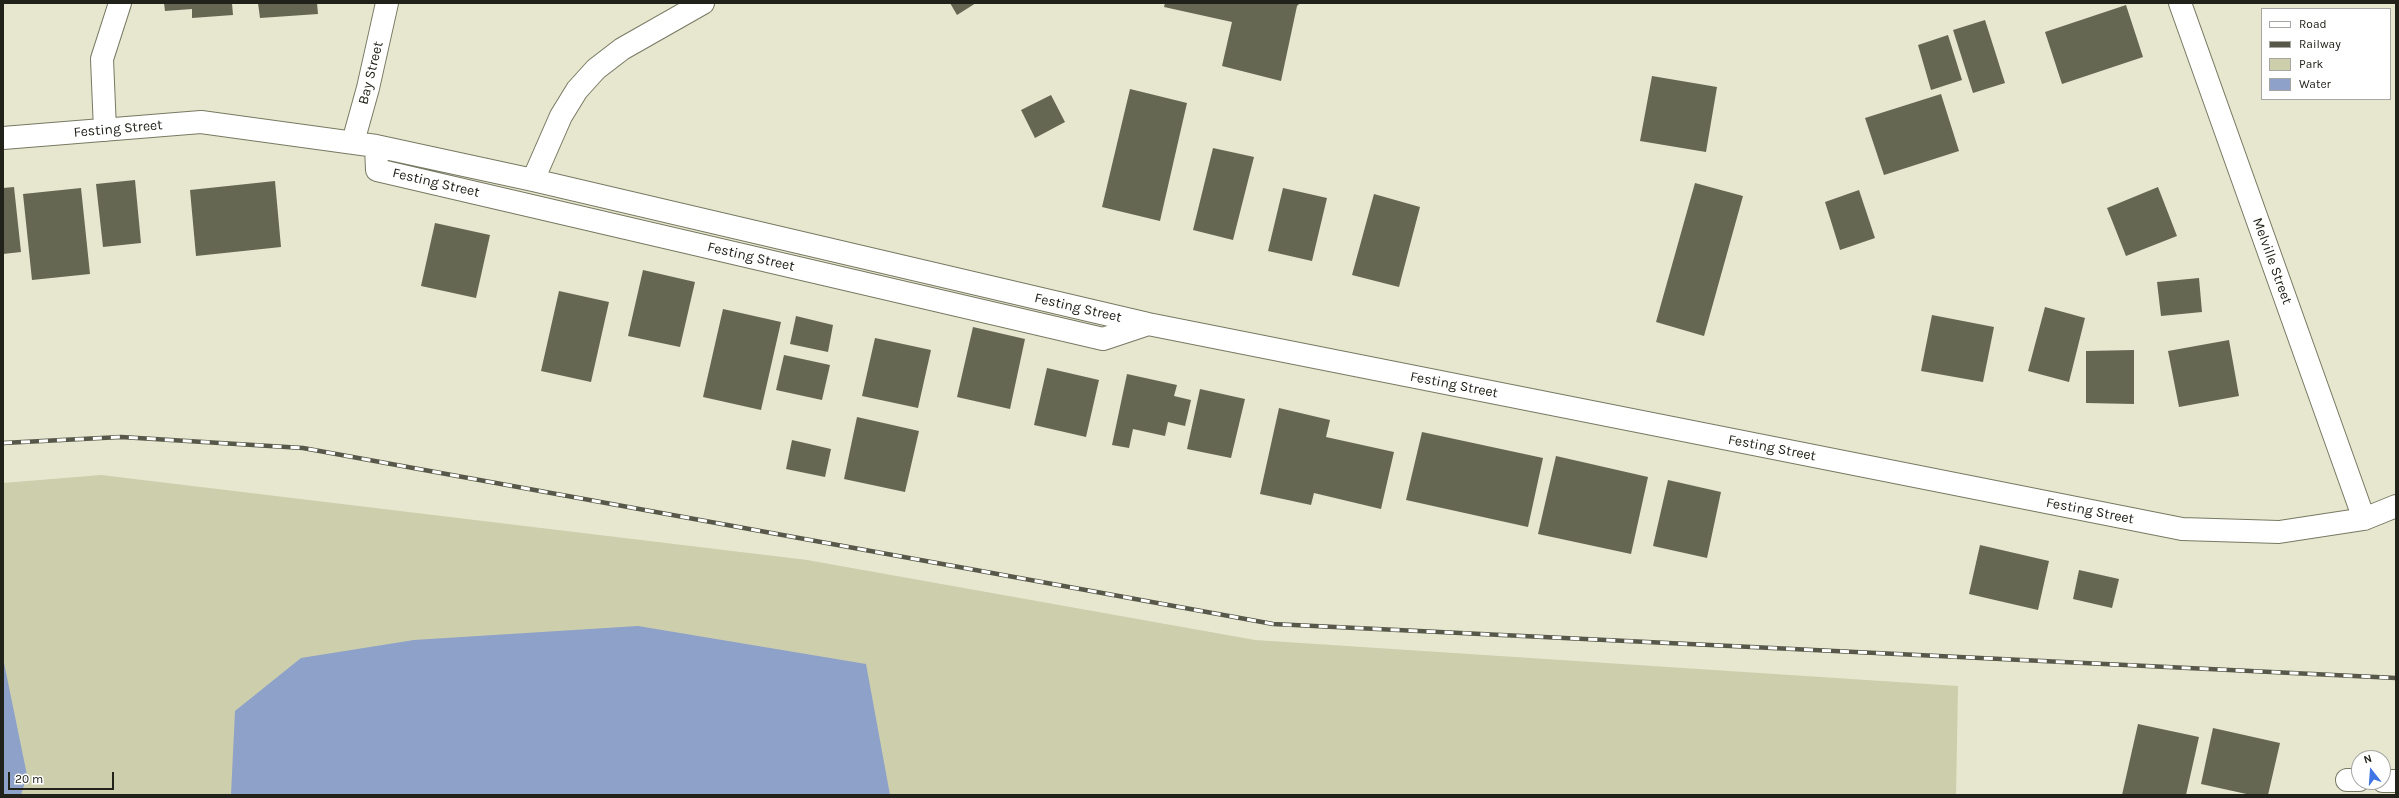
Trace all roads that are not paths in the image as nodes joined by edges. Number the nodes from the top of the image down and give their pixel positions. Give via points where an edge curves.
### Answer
1 (120, 3) edge
2 (387, 3) edge
3 (703, 3) edge
4 (2180, 3) edge
5 (105, 130) junction
6 (3, 138) edge
7 (352, 142) junction
8 (376, 146) junction
9 (533, 180) junction
10 (1148, 324) junction
11 (2396, 506) edge
12 (2364, 519) junction

1 - 5 street via 102,59
2 - 7 street, Bay Street via 368,88
3 - 9 street via 622,49 596,69 577,90 561,116
4 - 12 street, Melville Street
5 - 6 street, Festing Street
5 - 7 street, Festing Street via 201,122
7 - 8 street, Festing Street
8 - 9 street, Festing Street
8 - 10 street, Festing Street via 377,170 1103,338
9 - 10 street, Festing Street
10 - 12 street, Festing Street via 2182,529 2279,532
11 - 12 street, Festing Street

